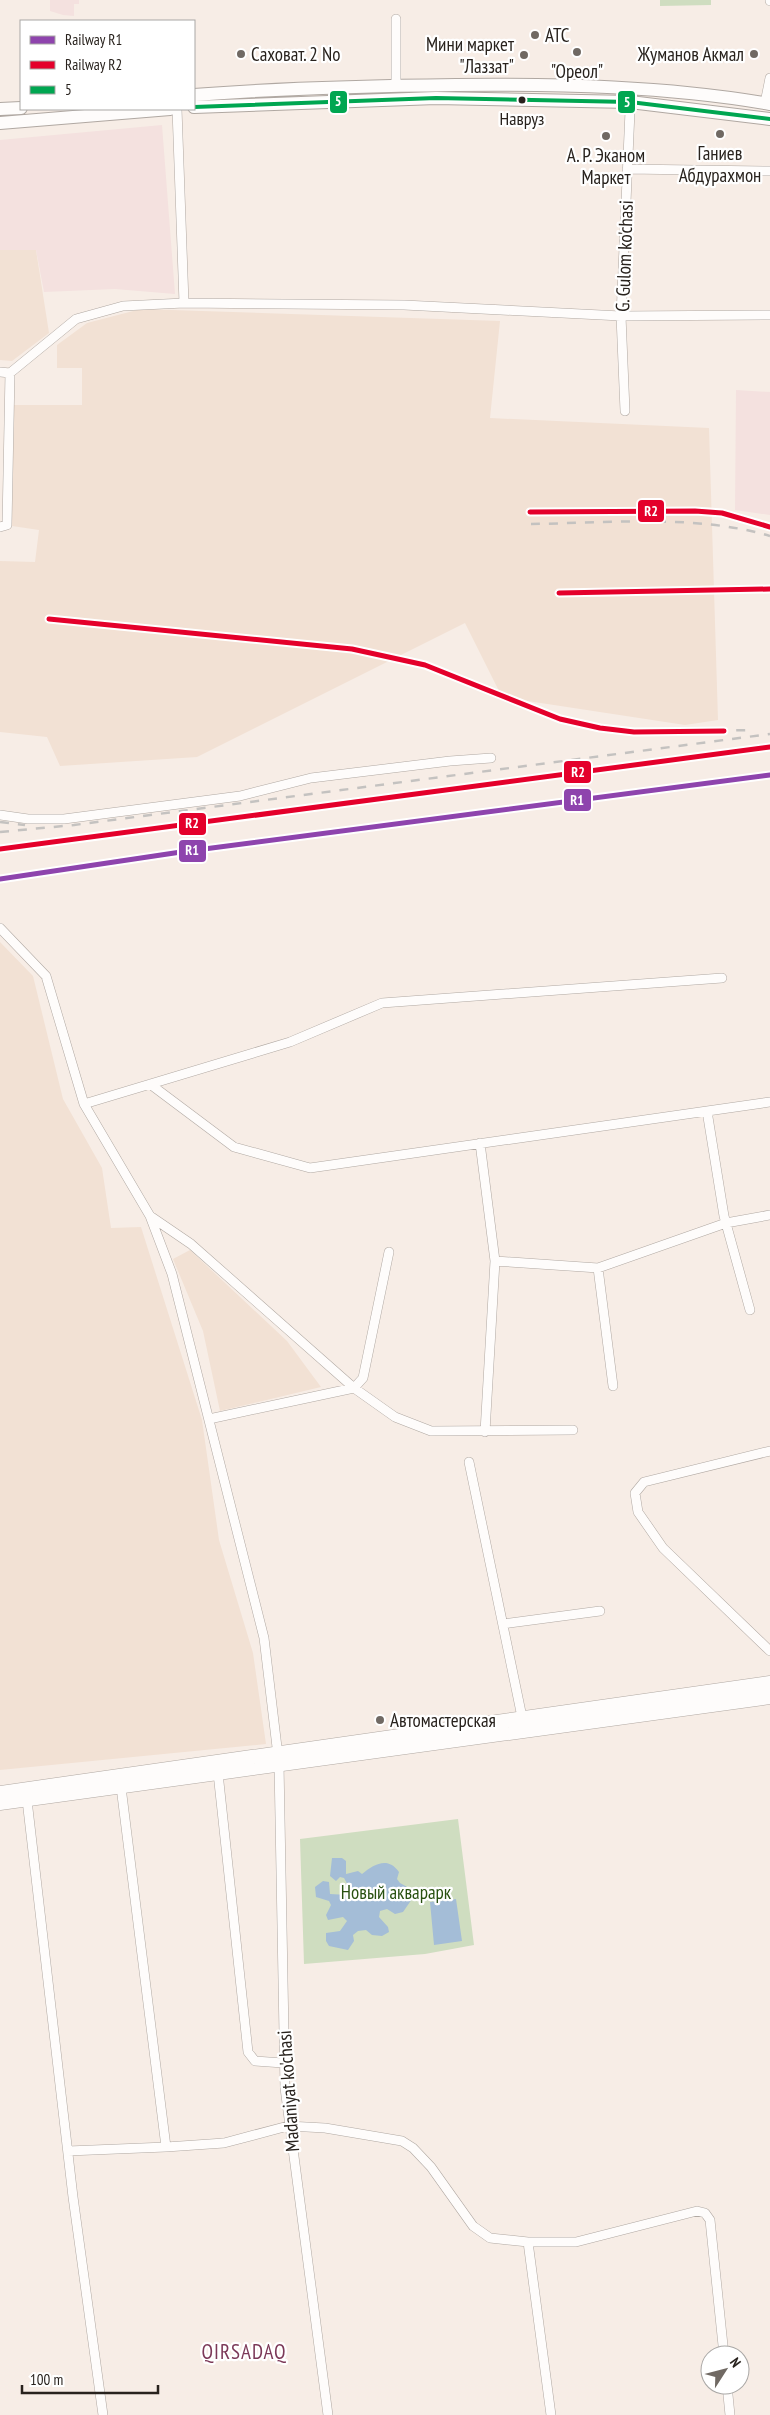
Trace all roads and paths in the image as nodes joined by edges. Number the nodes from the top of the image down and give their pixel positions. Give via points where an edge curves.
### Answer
1 (396, 19) dead end
2 (770, 78) edge
3 (396, 86) junction
4 (631, 88) junction
5 (195, 94) edge
6 (630, 102) junction
7 (768, 103) edge
8 (195, 107) edge
9 (20, 108) edge
10 (0, 109) edge
11 (158, 110) edge
12 (177, 110) edge
13 (770, 119) edge
14 (0, 123) edge
15 (627, 169) junction
16 (770, 170) edge
17 (184, 303) junction
18 (770, 315) edge
19 (621, 316) junction
20 (0, 372) edge
21 (10, 373) junction
22 (625, 411) dead end
23 (0, 527) edge
24 (491, 758) dead end
25 (0, 815) edge
26 (0, 928) edge
27 (722, 978) dead end
28 (150, 1084) junction
29 (770, 1102) edge
30 (84, 1104) junction
31 (707, 1111) junction
32 (480, 1144) junction
33 (770, 1215) edge
34 (150, 1216) junction
35 (726, 1223) junction
36 (389, 1252) dead end
37 (495, 1261) junction
38 (598, 1268) junction
39 (750, 1310) dead end
40 (613, 1386) dead end
41 (354, 1388) junction
42 (209, 1419) junction
43 (573, 1430) dead end
44 (485, 1432) junction
45 (770, 1451) edge
46 (469, 1462) dead end
47 (600, 1611) dead end
48 (503, 1624) junction
49 (770, 1651) edge
50 (770, 1683) edge
51 (770, 1697) edge
52 (522, 1717) junction
53 (279, 1758) junction
54 (218, 1773) junction
55 (121, 1787) junction
56 (0, 1792) edge
57 (27, 1800) junction
58 (0, 1804) edge
59 (283, 2063) junction
60 (288, 2126) junction
61 (166, 2147) junction
62 (68, 2151) junction
63 (528, 2242) junction
64 (723, 2345) edge
65 (728, 2395) edge
66 (104, 2415) edge
67 (328, 2415) edge
68 (551, 2415) edge
69 (730, 2415) edge

1 - 3 street
2 - 7 street
3 - 4 main road via 554,84
3 - 5 main road
4 - 6 street, G. Gulom ko'chasi
4 - 7 main road
6 - 8 main road via 436,98
6 - 13 main road
6 - 15 street, G. Gulom ko'chasi
9 - 10 main road
11 - 14 main road
12 - 17 street
15 - 16 street
15 - 19 street, G. Gulom ko'chasi
17 - 19 street via 404,305
17 - 21 street via 124,306 76,319
18 - 19 street
19 - 22 street, G. Gulom ko'chasi
20 - 21 street
21 - 23 street via 7,526
24 - 25 street via 311,778 240,796 64,819
26 - 30 street, Madaniyat ko'chasi via 46,976
27 - 28 street via 382,1003 290,1042
28 - 30 street
28 - 32 street via 234,1147 310,1168
29 - 31 street
30 - 34 street, Madaniyat ko'chasi
31 - 32 street
31 - 35 street
32 - 37 street
33 - 35 street
34 - 41 street via 192,1244
34 - 42 street, Madaniyat ko'chasi via 172,1274
35 - 38 street
35 - 39 street
36 - 41 street via 363,1378
37 - 38 street
37 - 44 street
38 - 40 street
41 - 42 street
41 - 44 street via 395,1417 431,1431
42 - 53 street, Madaniyat ko'chasi via 264,1638
43 - 44 street
45 - 49 street via 644,1482 635,1493 638,1512 663,1548
46 - 48 street
47 - 48 street
48 - 52 street
50 - 52 main road
51 - 53 main road
52 - 53 main road
53 - 54 main road
53 - 56 main road
53 - 59 street, Madaniyat ko'chasi
54 - 55 main road
54 - 59 street via 248,2052 255,2061
55 - 57 main road
55 - 61 street
57 - 58 main road
57 - 62 street
59 - 60 street, Madaniyat ko'chasi
60 - 61 street via 224,2143
60 - 63 street via 325,2128 402,2141 431,2167 473,2226 490,2238
60 - 67 street, Madaniyat ko'chasi
61 - 62 street
62 - 66 street
63 - 64 street via 576,2242 697,2211 705,2213 710,2220
63 - 68 street
65 - 69 street

